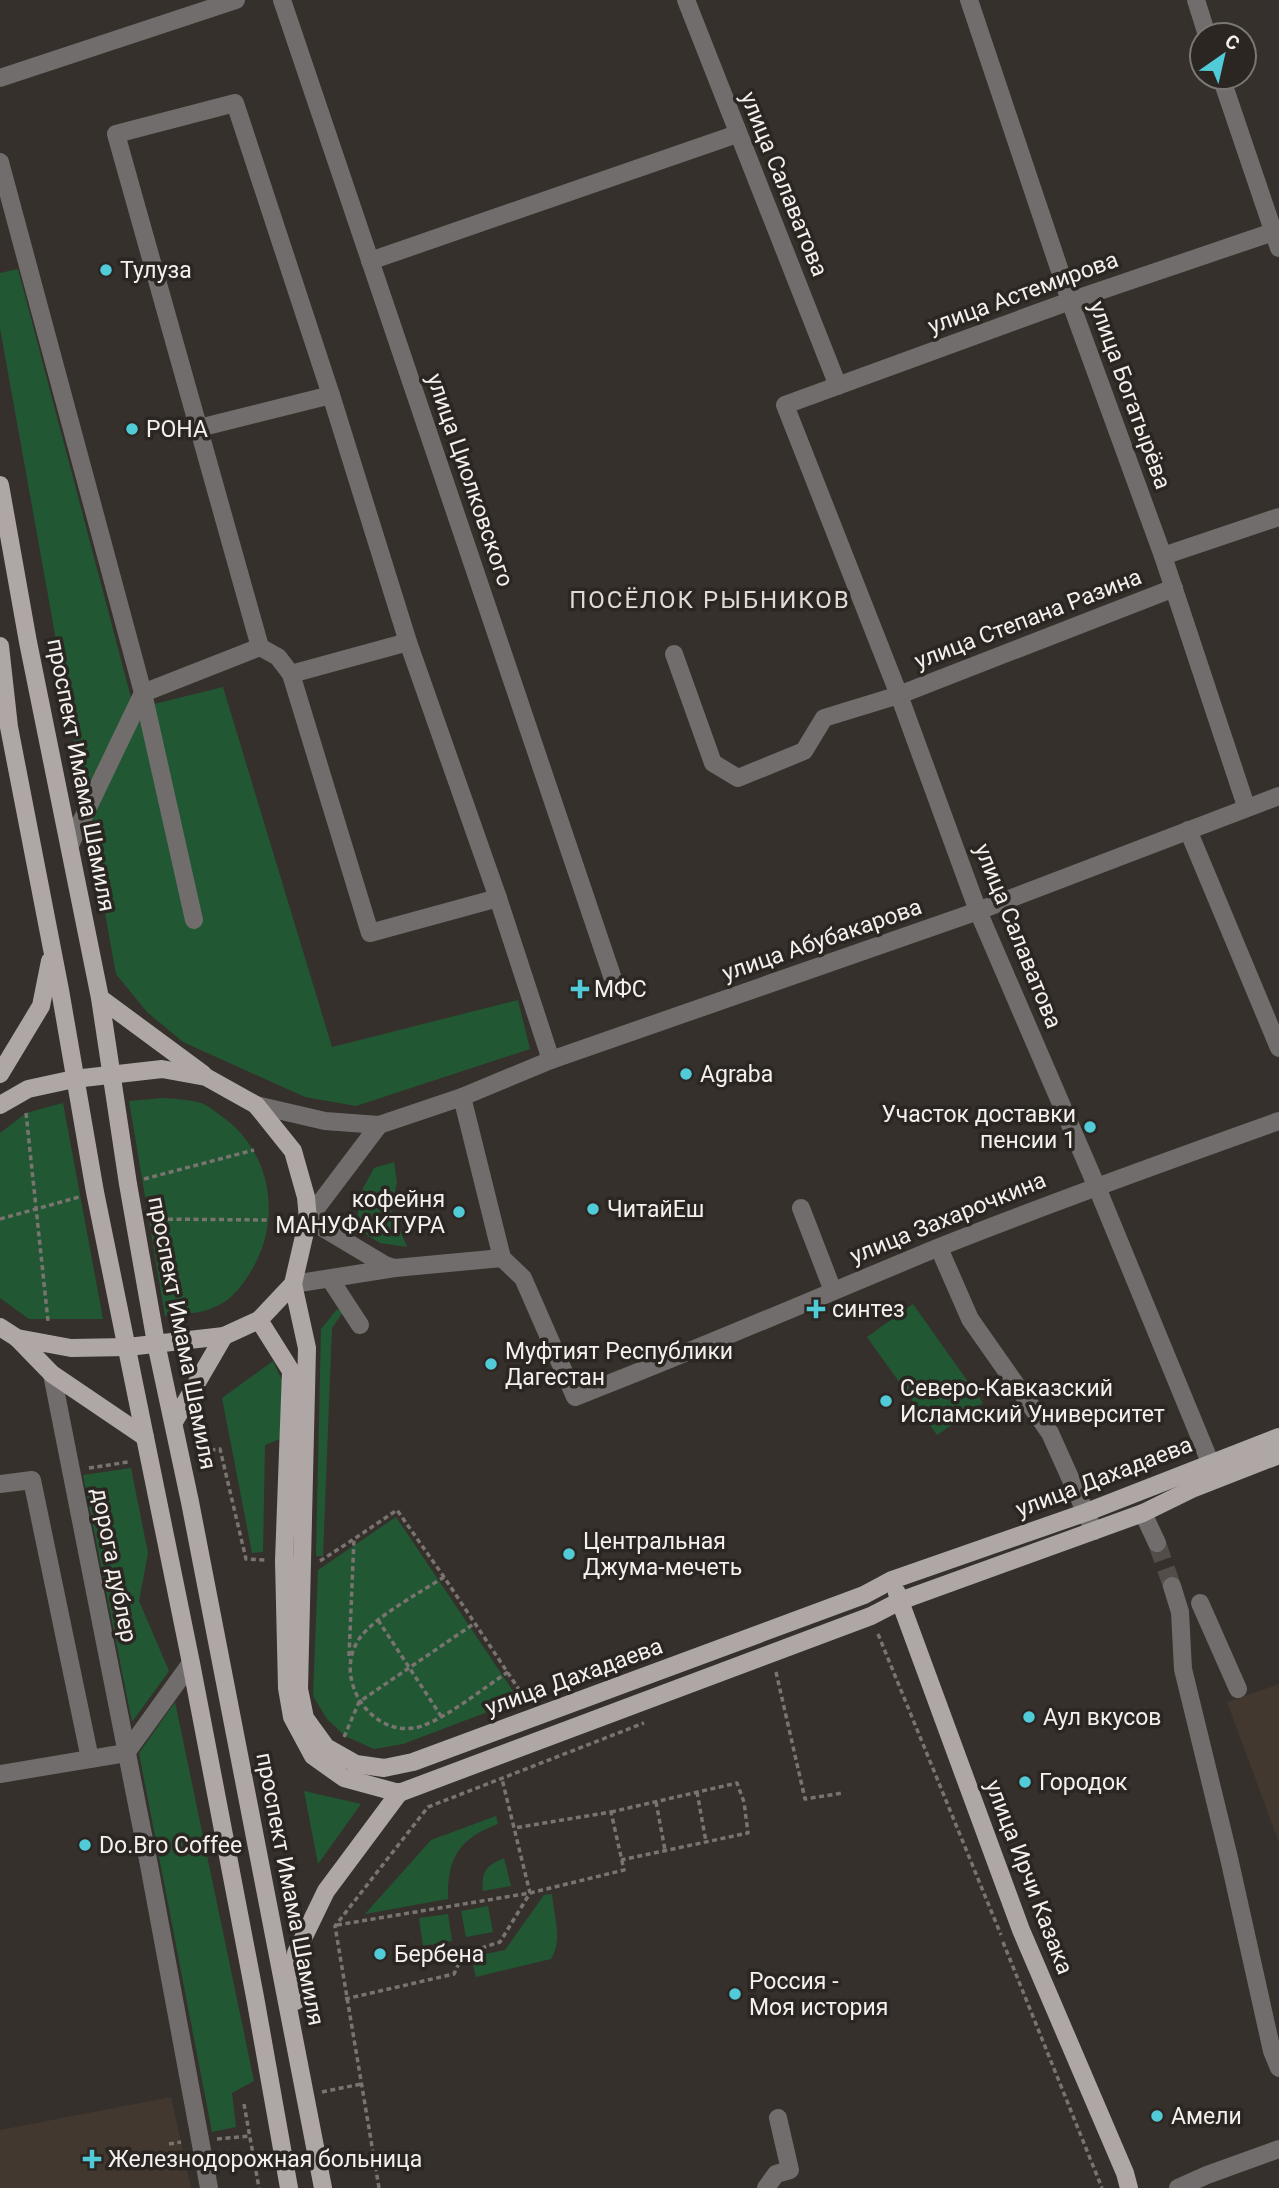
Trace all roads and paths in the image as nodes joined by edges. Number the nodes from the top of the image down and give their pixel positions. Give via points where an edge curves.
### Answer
1 (236, 0) edge
2 (282, 0) edge
3 (686, 0) edge
4 (969, 0) edge
5 (1196, 0) edge
6 (1203, 21) edge
7 (0, 78) edge
8 (1227, 91) edge
9 (737, 134) junction
10 (0, 162) edge
11 (1277, 237) edge
12 (370, 261) junction
13 (1070, 301) junction
14 (838, 386) junction
15 (331, 395) junction
16 (785, 405) joint
17 (199, 428) junction
18 (0, 485) edge
19 (1279, 517) edge
20 (1163, 556) junction
21 (1174, 588) junction
22 (408, 642) junction
23 (260, 648) junction
24 (0, 650) edge
25 (674, 654) dead end
26 (291, 674) junction
27 (143, 693) junction
28 (899, 695) junction
29 (1279, 796) edge
30 (1247, 806) junction
31 (1188, 830) junction
32 (70, 845) junction
33 (498, 898) junction
34 (978, 911) junction
35 (194, 920) dead end
36 (52, 950) junction
37 (611, 976) dead end
38 (100, 998) junction
39 (1279, 1048) edge
40 (551, 1060) junction
41 (0, 1074) edge
42 (113, 1076) junction
43 (206, 1077) junction
44 (74, 1079) junction
45 (462, 1097) junction
46 (0, 1105) edge
47 (256, 1105) junction
48 (26, 1113) dead end
49 (1279, 1121) edge
50 (379, 1125) junction
51 (254, 1150) dead end
52 (142, 1180) dead end
53 (1096, 1185) junction
54 (79, 1196) dead end
55 (801, 1208) dead end
56 (35, 1210) junction
57 (0, 1219) edge
58 (149, 1219) dead end
59 (269, 1220) dead end
60 (308, 1220) junction
61 (939, 1248) junction
62 (502, 1258) junction
63 (395, 1268) junction
64 (330, 1279) junction
65 (293, 1284) junction
66 (833, 1291) junction
67 (259, 1320) junction
68 (48, 1321) dead end
69 (360, 1325) dead end
70 (0, 1327) edge
71 (224, 1336) junction
72 (17, 1338) junction
73 (156, 1343) junction
74 (128, 1347) junction
75 (52, 1374) junction
76 (174, 1422) junction
77 (145, 1437) junction
78 (1279, 1437) edge
79 (202, 1451) dead end
80 (1279, 1455) edge
81 (128, 1462) dead end
82 (1210, 1462) junction
83 (71, 1470) junction
84 (1219, 1479) junction
85 (0, 1484) edge
86 (1087, 1512) junction
87 (1143, 1513) junction
88 (1094, 1531) junction
89 (354, 1539) junction
90 (1157, 1543) tunnel mouth
91 (292, 1561) junction
92 (444, 1577) junction
93 (892, 1580) junction
94 (1172, 1586) tunnel mouth
95 (900, 1601) junction
96 (1200, 1604) dead end
97 (871, 1616) junction
98 (378, 1620) junction
99 (475, 1623) junction
100 (349, 1656) junction
101 (191, 1663) junction
102 (409, 1667) junction
103 (508, 1672) junction
104 (776, 1672) dead end
105 (1238, 1689) dead end
106 (359, 1702) junction
107 (527, 1702) dead end
108 (441, 1716) junction
109 (337, 1736) dead end
110 (90, 1759) junction
111 (127, 1759) junction
112 (0, 1773) edge
113 (502, 1779) dead end
114 (696, 1792) junction
115 (399, 1793) junction
116 (843, 1793) dead end
117 (656, 1802) junction
118 (428, 1807) dead end
119 (611, 1812) junction
120 (514, 1828) junction
121 (706, 1842) junction
122 (665, 1850) junction
123 (621, 1860) junction
124 (530, 1893) junction
125 (335, 1926) junction
126 (345, 1999) junction
127 (296, 2043) junction
128 (1277, 2055) edge
129 (361, 2084) junction
130 (317, 2093) dead end
131 (244, 2104) dead end
132 (778, 2118) dead end
133 (1279, 2149) edge
134 (209, 2188) edge
135 (259, 2188) edge
136 (289, 2188) edge
137 (323, 2188) edge
138 (379, 2188) edge
139 (766, 2188) edge
140 (1102, 2188) edge
141 (1129, 2188) edge
142 (1178, 2188) edge

1 - 7 street
2 - 12 street, улица Циолковского
3 - 9 street, улица Салаватова
4 - 13 street, улица Богатырёва
5 - 6 street
8 - 11 street
9 - 12 street
9 - 14 street, улица Салаватова
10 - 27 street
11 - 13 street, улица Астемирова
12 - 37 street, улица Циолковского
13 - 14 street, улица Астемирова
13 - 20 street, улица Богатырёва
14 - 16 street, улица Астемирова
15 - 17 street
15 - 17 street via 235,103 116,134
15 - 22 street
16 - 28 street, улица Салаватова
17 - 23 street
18 - 32 main road, проспект Имама Шамиля
19 - 20 street, улица Степана Разина
20 - 21 street, улица Богатырёва
21 - 28 street, улица Степана Разина
21 - 30 street, улица Богатырёва
22 - 26 street
22 - 33 street
23 - 26 street via 278,657
23 - 27 street
24 - 36 main road via 9,727
25 - 28 street, улица Степана Разина via 713,763 738,778 804,751 824,718
26 - 33 street via 370,933
27 - 32 street
27 - 35 street
28 - 34 street, улица Салаватова
29 - 30 street, улица Абубакарова
30 - 31 street, улица Абубакарова
31 - 34 street, улица Абубакарова
31 - 39 street
32 - 38 main road, проспект Имама Шамиля
33 - 40 street
34 - 40 street, улица Абубакарова
34 - 53 street, улица Салаватова
36 - 41 main road via 41,1006
36 - 44 main road
38 - 42 main road, проспект Имама Шамиля
38 - 43 main road
40 - 45 street, улица Абубакарова
42 - 43 main road, улица Абубакарова via 162,1069
42 - 44 main road, улица Абубакарова
42 - 73 main road, проспект Имама Шамиля
43 - 47 main road, улица Абубакарова
44 - 46 main road, улица Абубакарова via 28,1089
44 - 74 main road
45 - 50 street, улица Абубакарова
45 - 62 street
47 - 50 street, улица Абубакарова via 325,1121
47 - 60 main road, улица Абубакарова via 293,1151
48 - 56 path
49 - 53 street, улица Захарочкина
50 - 60 street, улица Абубакарова
51 - 52 path
53 - 61 street, улица Захарочкина
53 - 82 street, улица Салаватова
54 - 56 path
55 - 66 street
56 - 57 path
56 - 68 path
58 - 59 path
60 - 63 street
60 - 65 main road, улица Абубакарова
61 - 66 street, улица Захарочкина
61 - 86 street via 970,1319 1050,1433
62 - 63 street
62 - 66 street, улица Захарочкина via 523,1278 575,1397
63 - 64 street
64 - 65 street
64 - 69 street
65 - 67 main road
65 - 91 main road, улица Дахадаева via 307,1348
67 - 71 main road
67 - 91 main road, улица Дахадаева via 291,1371
70 - 72 main road
71 - 73 main road
71 - 76 main road
72 - 74 main road via 71,1348
72 - 75 main road
73 - 74 main road
73 - 76 main road, проспект Имама Шамиля
74 - 77 main road
75 - 77 main road
75 - 83 street, дорога дублер
76 - 127 main road, проспект Имама Шамиля
77 - 101 main road
78 - 82 main road, улица Дахадаева
79 - 91 path via 220,1448 246,1559
80 - 84 main road, улица Дахадаева
81 - 83 path
82 - 84 street, улица Салаватова
82 - 86 main road, улица Дахадаева
83 - 111 street, дорога дублер
84 - 87 main road, улица Дахадаева
85 - 110 street via 32,1480
86 - 88 street
86 - 93 main road, улица Дахадаева
87 - 88 main road, улица Дахадаева
87 - 90 street
88 - 95 main road, улица Дахадаева
89 - 91 path via 314,1565
89 - 92 path via 397,1510
89 - 100 path
91 - 93 main road, улица Дахадаева via 299,1689 305,1718 326,1746 356,1764 384,1768 426,1758 851,1600
91 - 115 main road, улица Дахадаева via 287,1688 292,1717 313,1756 344,1778
92 - 98 path
92 - 99 path
93 - 95 main road, улица Ирчи Казака
94 - 128 street via 1180,1612 1183,1670
95 - 97 main road, улица Дахадаева
95 - 141 main road, улица Ирчи Казака via 1021,1930
96 - 105 street
97 - 115 main road, улица Дахадаева
97 - 140 path
98 - 100 path
98 - 102 path
99 - 102 path
99 - 103 path
100 - 106 path via 350,1681
101 - 111 street
101 - 136 main road
102 - 106 path
102 - 108 path
103 - 107 path
103 - 108 path
104 - 116 path via 804,1799
106 - 108 path via 379,1720 401,1727 420,1727
106 - 109 path via 344,1742
110 - 111 street
110 - 112 street
111 - 134 street, дорога дублер
113 - 120 path
114 - 117 path
114 - 121 path
114 - 121 path via 737,1783 744,1802 748,1833
115 - 127 main road via 326,1891 296,1953
117 - 119 path
117 - 122 path
118 - 125 path
119 - 120 path
119 - 123 path
120 - 124 path
121 - 122 path
122 - 123 path
123 - 124 path via 624,1870
124 - 125 path
124 - 126 path via 500,1941 463,1954 454,1973
125 - 126 path
126 - 129 path
127 - 137 main road, проспект Имама Шамиля
129 - 130 path
129 - 138 path
131 - 135 path
132 - 139 street via 790,2170 776,2174
133 - 142 street

